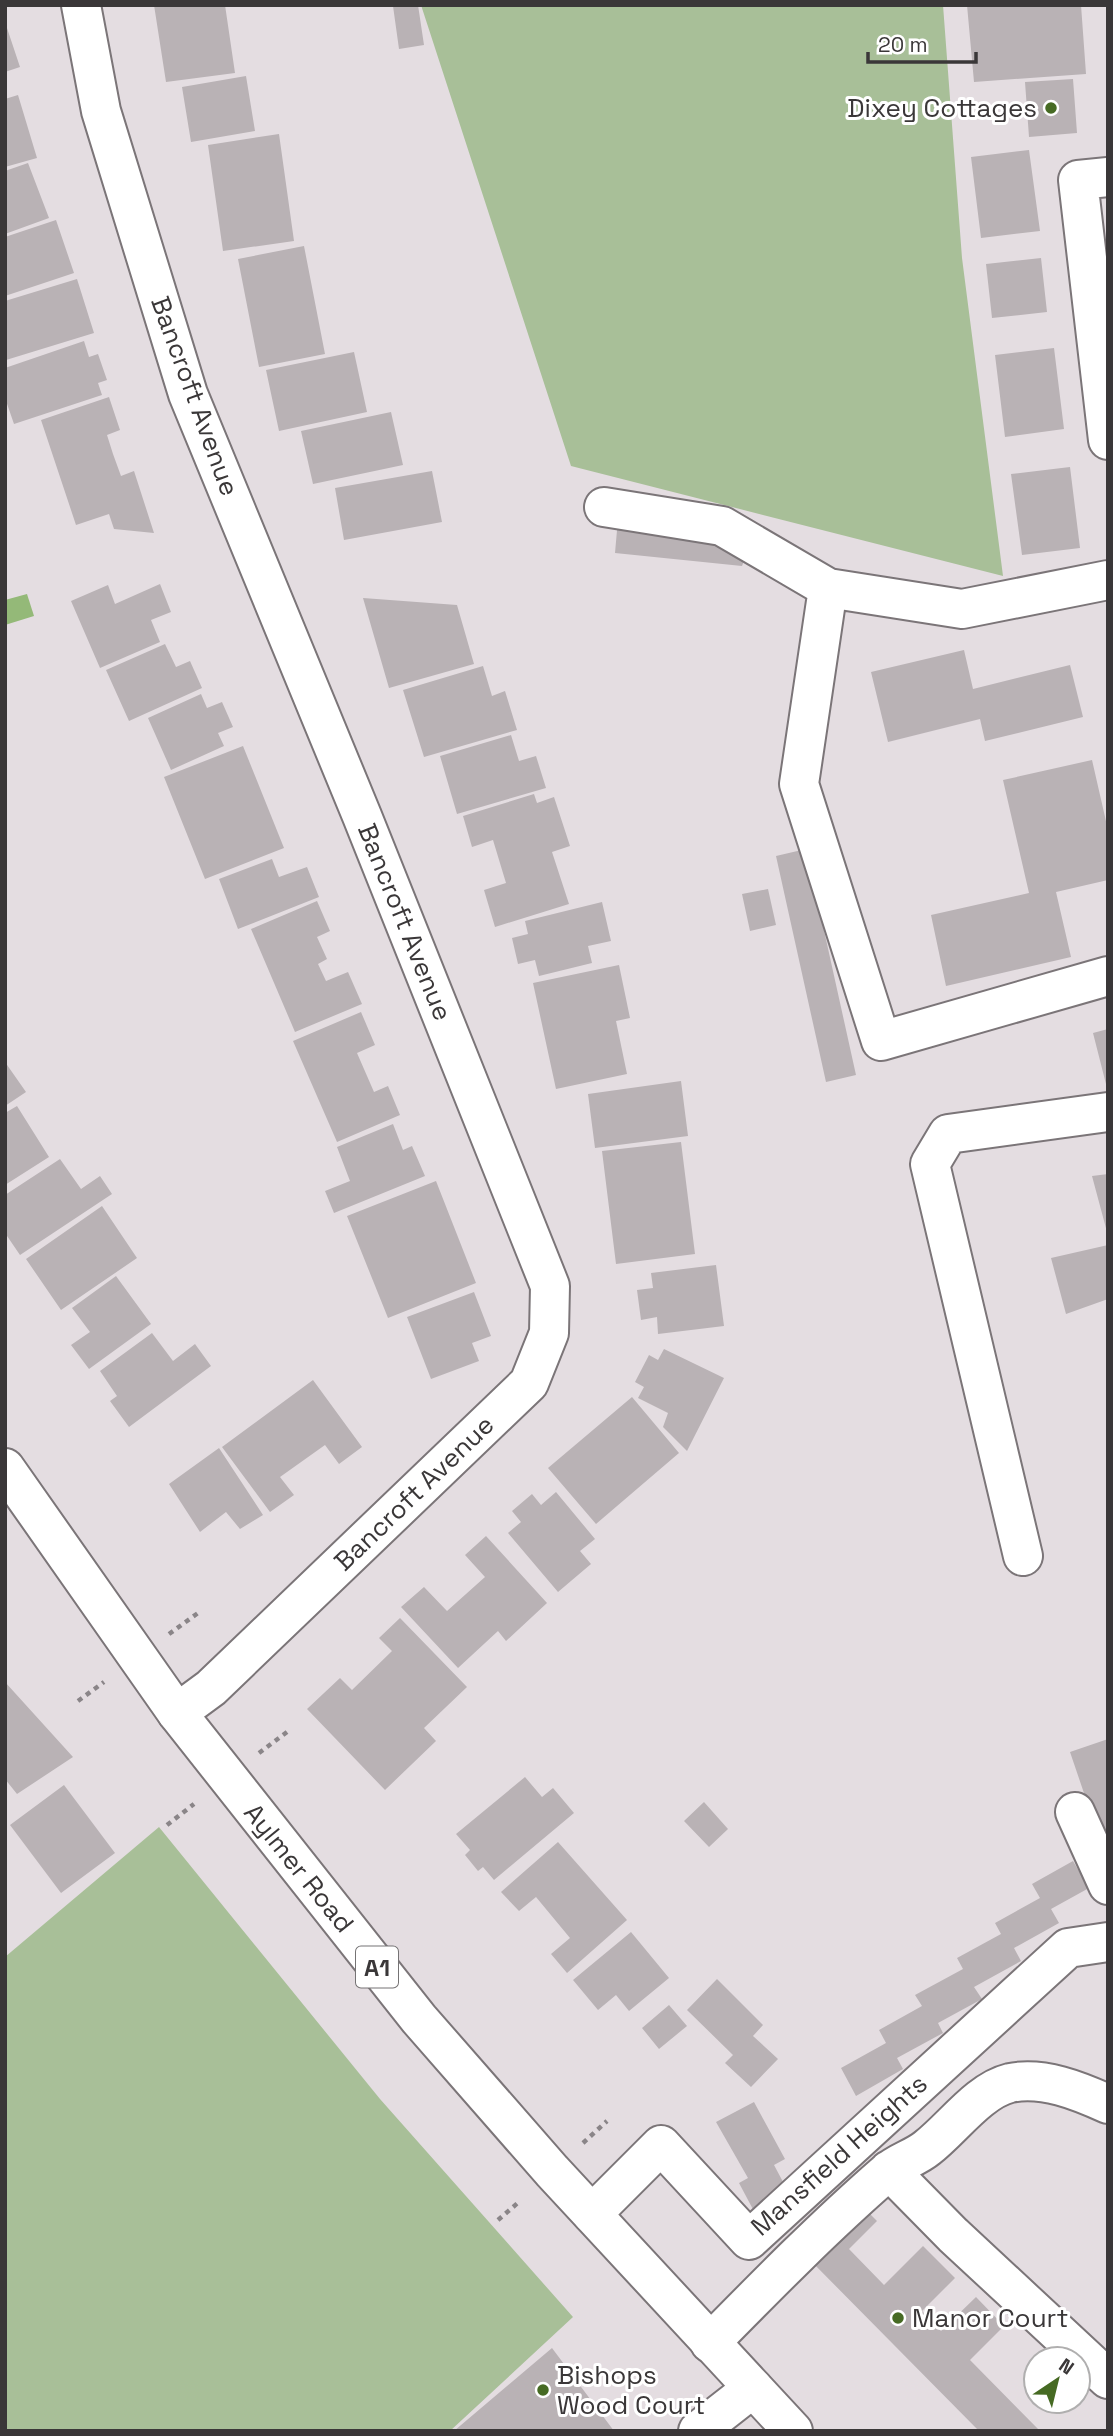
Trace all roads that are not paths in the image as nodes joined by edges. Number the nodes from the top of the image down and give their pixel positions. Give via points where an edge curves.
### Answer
1 (81, 5) edge
2 (1108, 177) edge
3 (1108, 440) edge
4 (604, 507) dead end
5 (1108, 580) edge
6 (828, 588) junction
7 (1108, 976) edge
8 (1108, 1112) edge
9 (5, 1468) edge
10 (1023, 1556) dead end
11 (177, 1713) junction
12 (1075, 1812) dead end
13 (1108, 1885) edge
14 (1108, 1942) edge
15 (1108, 2104) edge
16 (889, 2170) junction
17 (592, 2214) junction
18 (710, 2343) junction
19 (1108, 2379) edge
20 (753, 2388) junction
21 (698, 2431) edge
22 (793, 2431) edge

1 - 11 main road, Bancroft Avenue via 102,111 188,394 550,1286 549,1333 529,1383 211,1688
2 - 3 main road via 1078,180
4 - 6 main road via 722,526
5 - 6 main road via 962,609
6 - 7 main road via 800,784 881,1041
8 - 10 main road via 948,1134 930,1164
9 - 11 main road, Aylmer Road / A1
11 - 17 main road, Aylmer Road / A1 via 419,2019
12 - 13 main road
14 - 17 main road, Mansfield Heights via 1068,1948 749,2240 661,2145
15 - 16 main road via 1044,2082 1011,2083 992,2090 925,2150
16 - 18 main road
16 - 19 main road
17 - 18 main road, Aylmer Road / A1
18 - 20 main road, Aylmer Road / A1
20 - 21 main road
20 - 22 main road, Aylmer Road / A1

